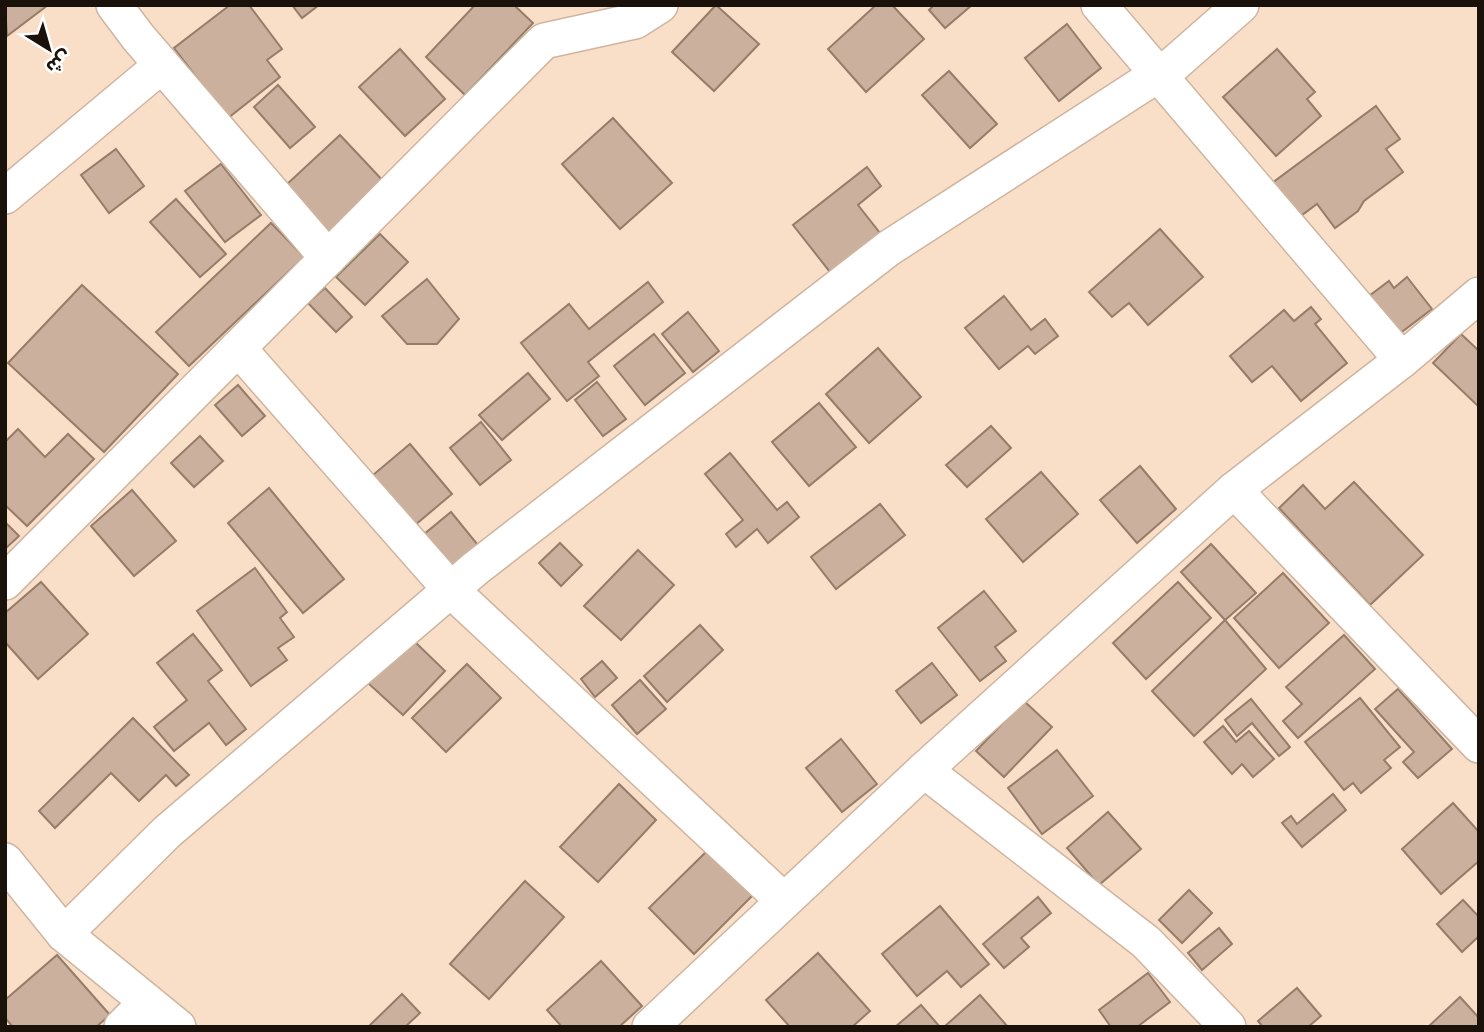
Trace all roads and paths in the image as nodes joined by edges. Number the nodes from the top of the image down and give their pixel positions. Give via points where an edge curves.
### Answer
1 (114, 5) edge
2 (660, 5) edge
3 (1098, 5) edge
4 (1241, 5) edge
5 (162, 65) junction
6 (1158, 75) junction
7 (5, 196) edge
8 (328, 258) junction
9 (1479, 295) edge
10 (238, 348) junction
11 (1402, 360) junction
12 (1234, 491) junction
13 (5, 582) edge
14 (452, 590) junction
15 (1479, 745) edge
16 (924, 770) junction
17 (5, 861) edge
18 (784, 901) junction
19 (64, 934) junction
20 (148, 1002) junction
21 (122, 1027) edge
22 (178, 1027) edge
23 (650, 1027) edge
24 (1228, 1027) edge

1 - 5 street
2 - 8 street via 635,21 544,41
3 - 6 street
4 - 6 street
5 - 7 street
5 - 8 street
6 - 11 street
6 - 14 street via 889,248
8 - 10 street
9 - 11 street
10 - 13 street
10 - 14 street
11 - 12 street
12 - 15 street
12 - 16 street
14 - 18 street
14 - 19 street via 167,832
16 - 18 street
16 - 24 street via 1146,942
17 - 19 street
18 - 23 street
19 - 20 street
20 - 21 street
20 - 22 street

